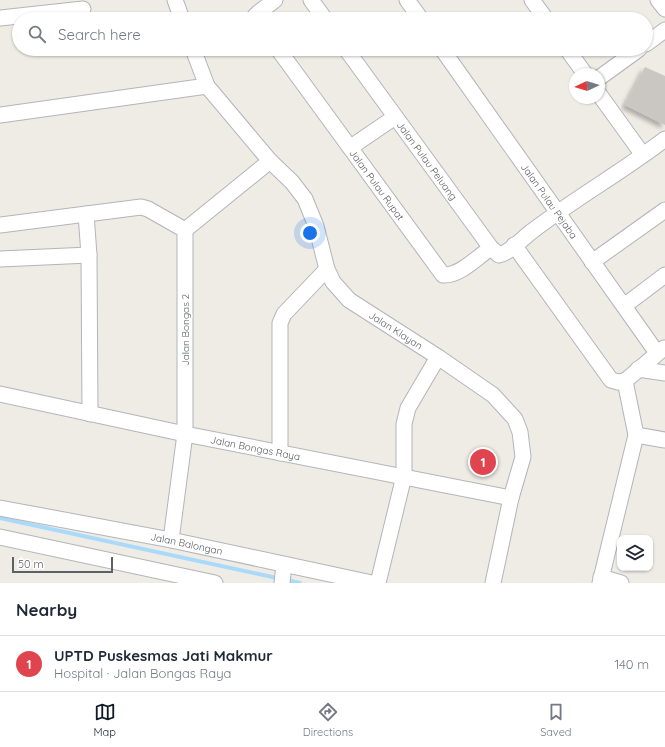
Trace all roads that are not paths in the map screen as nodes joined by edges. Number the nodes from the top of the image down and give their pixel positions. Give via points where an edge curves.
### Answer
1 (175, 0) edge
2 (275, 0) edge
3 (311, 0) edge
4 (408, 0) edge
5 (532, 0) edge
6 (658, 0) edge
7 (52, 6) edge
8 (82, 9) dead end
9 (665, 9) edge
10 (26, 12) edge
11 (179, 12) edge
12 (259, 12) edge
13 (320, 12) edge
14 (416, 12) edge
15 (541, 12) edge
16 (12, 15) edge
17 (0, 18) edge
18 (665, 30) edge
19 (653, 39) edge
20 (196, 56) edge
21 (283, 56) edge
22 (351, 56) edge
23 (447, 56) edge
24 (572, 56) edge
25 (629, 56) edge
26 (581, 68) edge
27 (605, 74) edge
28 (207, 86) junction
29 (605, 102) edge
30 (0, 115) edge
31 (395, 117) junction
32 (665, 138) edge
33 (351, 147) junction
34 (643, 155) junction
35 (270, 161) junction
36 (665, 210) edge
37 (557, 212) junction
38 (86, 214) junction
39 (0, 225) edge
40 (184, 230) junction
41 (514, 245) junction
42 (491, 248) junction
43 (89, 255) junction
44 (0, 258) edge
45 (592, 262) junction
46 (327, 269) junction
47 (665, 275) edge
48 (624, 306) junction
49 (661, 350) edge
50 (438, 357) junction
51 (638, 369) junction
52 (665, 373) edge
53 (625, 381) junction
54 (0, 394) edge
55 (90, 414) junction
56 (185, 434) junction
57 (636, 435) junction
58 (665, 440) edge
59 (280, 453) junction
60 (404, 476) junction
61 (511, 498) junction
62 (0, 508) edge
63 (0, 536) edge
64 (171, 540) junction
65 (283, 574) edge
66 (601, 580) edge
67 (215, 583) edge
68 (372, 583) edge
69 (378, 583) edge
70 (493, 583) edge
71 (621, 583) edge

1 - 11 street
2 - 12 street
3 - 13 street
4 - 14 street
5 - 15 street
6 - 9 street
7 - 8 street
7 - 10 street
16 - 17 street
18 - 19 street
20 - 28 street, Jalan Klayan
21 - 33 street, Jalan Pulau Rupat
22 - 31 street, Jalan Pulau Peluang
23 - 37 street, Jalan Pulau Pejaba
24 - 26 street
25 - 27 street
28 - 30 street
28 - 35 street, Jalan Klayan
29 - 34 street
31 - 33 street
31 - 42 street, Jalan Pulau Peluang
32 - 34 street
33 - 42 street, Jalan Pulau Rupat via 443,275 458,272
34 - 37 street
35 - 40 street
35 - 46 street, Jalan Klayan via 305,199 316,226
36 - 45 street
37 - 41 street
37 - 45 street, Jalan Pulau Pejaba
38 - 39 street
38 - 40 street via 141,207
38 - 43 street
40 - 56 street, Jalan Bongas 2
41 - 42 street via 501,255 496,254
41 - 53 street via 611,380
43 - 44 street
43 - 55 street
45 - 48 street, Jalan Pulau Pejaba
46 - 50 street, Jalan Klayan via 333,282 349,300
46 - 59 street via 284,314 280,323
47 - 48 street
48 - 49 street, Jalan Pulau Pejaba
49 - 51 street
50 - 60 street via 408,408 404,424
50 - 61 street, Jalan Klayan via 493,395 515,419 520,432 522,457
51 - 52 street
51 - 53 street
53 - 57 street
54 - 55 street, Jalan Bongas Raya
55 - 56 street, Jalan Bongas Raya
56 - 59 street, Jalan Bongas Raya
56 - 64 street, Jalan Bongas 2
57 - 58 street
57 - 66 street
59 - 60 street, Jalan Bongas Raya
60 - 61 street, Jalan Bongas Raya
60 - 69 street
61 - 70 street, Jalan Klayan
62 - 64 street, Jalan Balongan
63 - 67 street
64 - 65 street, Jalan Balongan
65 - 68 street, Jalan Balongan
66 - 71 street

